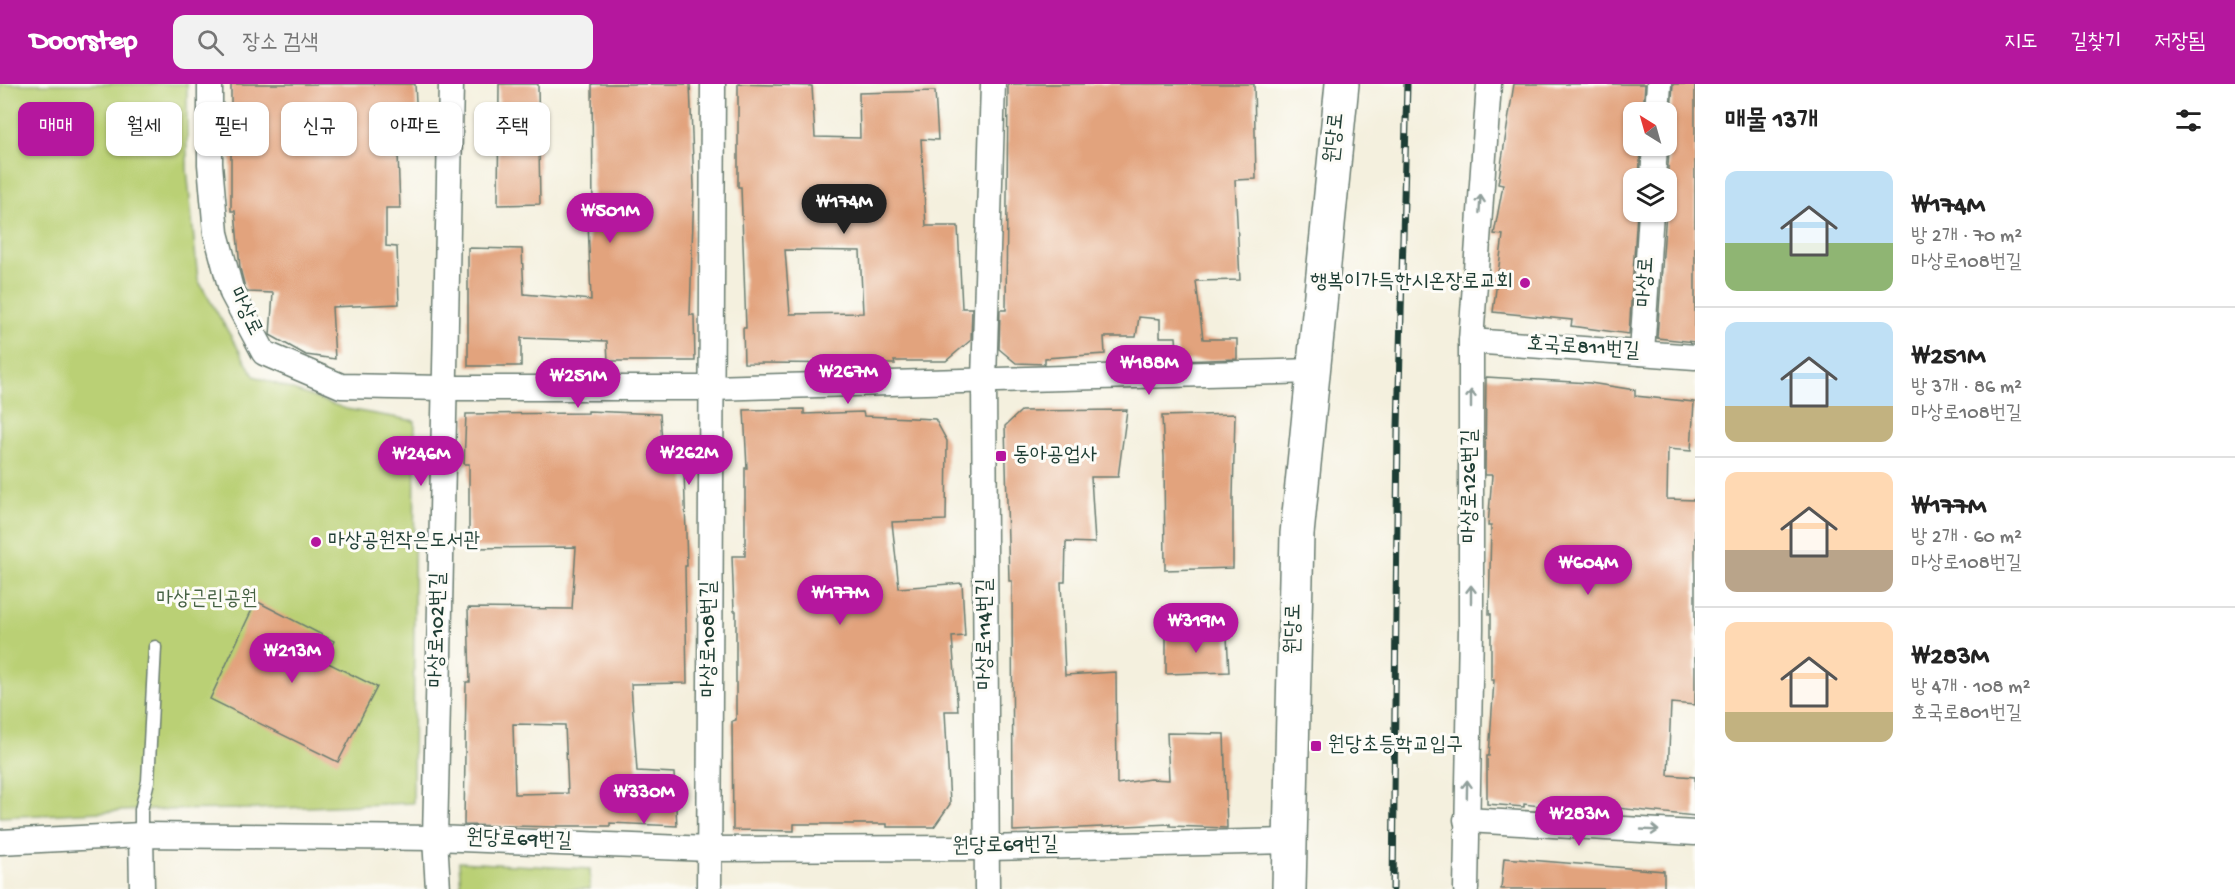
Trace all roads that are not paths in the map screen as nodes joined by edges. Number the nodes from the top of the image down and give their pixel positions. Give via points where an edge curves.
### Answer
1 (210, 84) edge
2 (451, 84) edge
3 (713, 84) edge
4 (993, 84) edge
5 (1342, 84) edge
6 (1489, 84) edge
7 (1659, 84) edge
8 (1658, 102) edge
9 (1650, 222) edge
10 (1471, 341) junction
11 (1642, 353) junction
12 (1695, 357) edge
13 (1313, 371) junction
14 (984, 380) junction
15 (444, 388) junction
16 (711, 388) junction
17 (155, 647) dead end
18 (1466, 820) junction
19 (1695, 833) edge
20 (141, 835) junction
21 (435, 838) junction
22 (1291, 841) junction
23 (0, 842) edge
24 (987, 848) junction
25 (709, 849) junction
26 (142, 889) edge
27 (438, 889) edge
28 (710, 889) edge
29 (987, 889) edge
30 (1289, 889) edge
31 (1466, 889) edge

1 - 15 street, 마상로 via 210,164 216,233 232,293 264,353 341,386
2 - 15 street, 마상로102번길
3 - 16 street, 마상로108번길
4 - 14 street, 마상로114번길
5 - 13 main road, 원당로
10 -> 6 street, 마상로126번길
7 - 8 street
9 - 11 street, 마상로
10 - 11 street, 호국로811번길
18 -> 10 street, 마상로126번길 via 1471,629
11 - 12 street, 호국로811번길
13 - 14 street
13 - 22 main road, 원당로 via 1297,534
14 - 16 street
14 - 24 street, 마상로114번길
15 - 16 street
15 - 21 street, 마상로102번길
16 - 25 street, 마상로108번길
17 - 20 lane
18 -> 19 street
18 - 31 street, 마상로126번길
20 - 21 street, 원당로69번길
20 - 23 street, 원당로69번길
20 - 26 street
21 - 25 street, 원당로69번길
21 - 27 street, 마상로102번길
22 - 24 street, 원당로69번길
22 - 30 main road, 원당로
24 - 25 street, 원당로69번길
24 - 29 street, 마상로114번길
25 - 28 street, 마상로108번길

